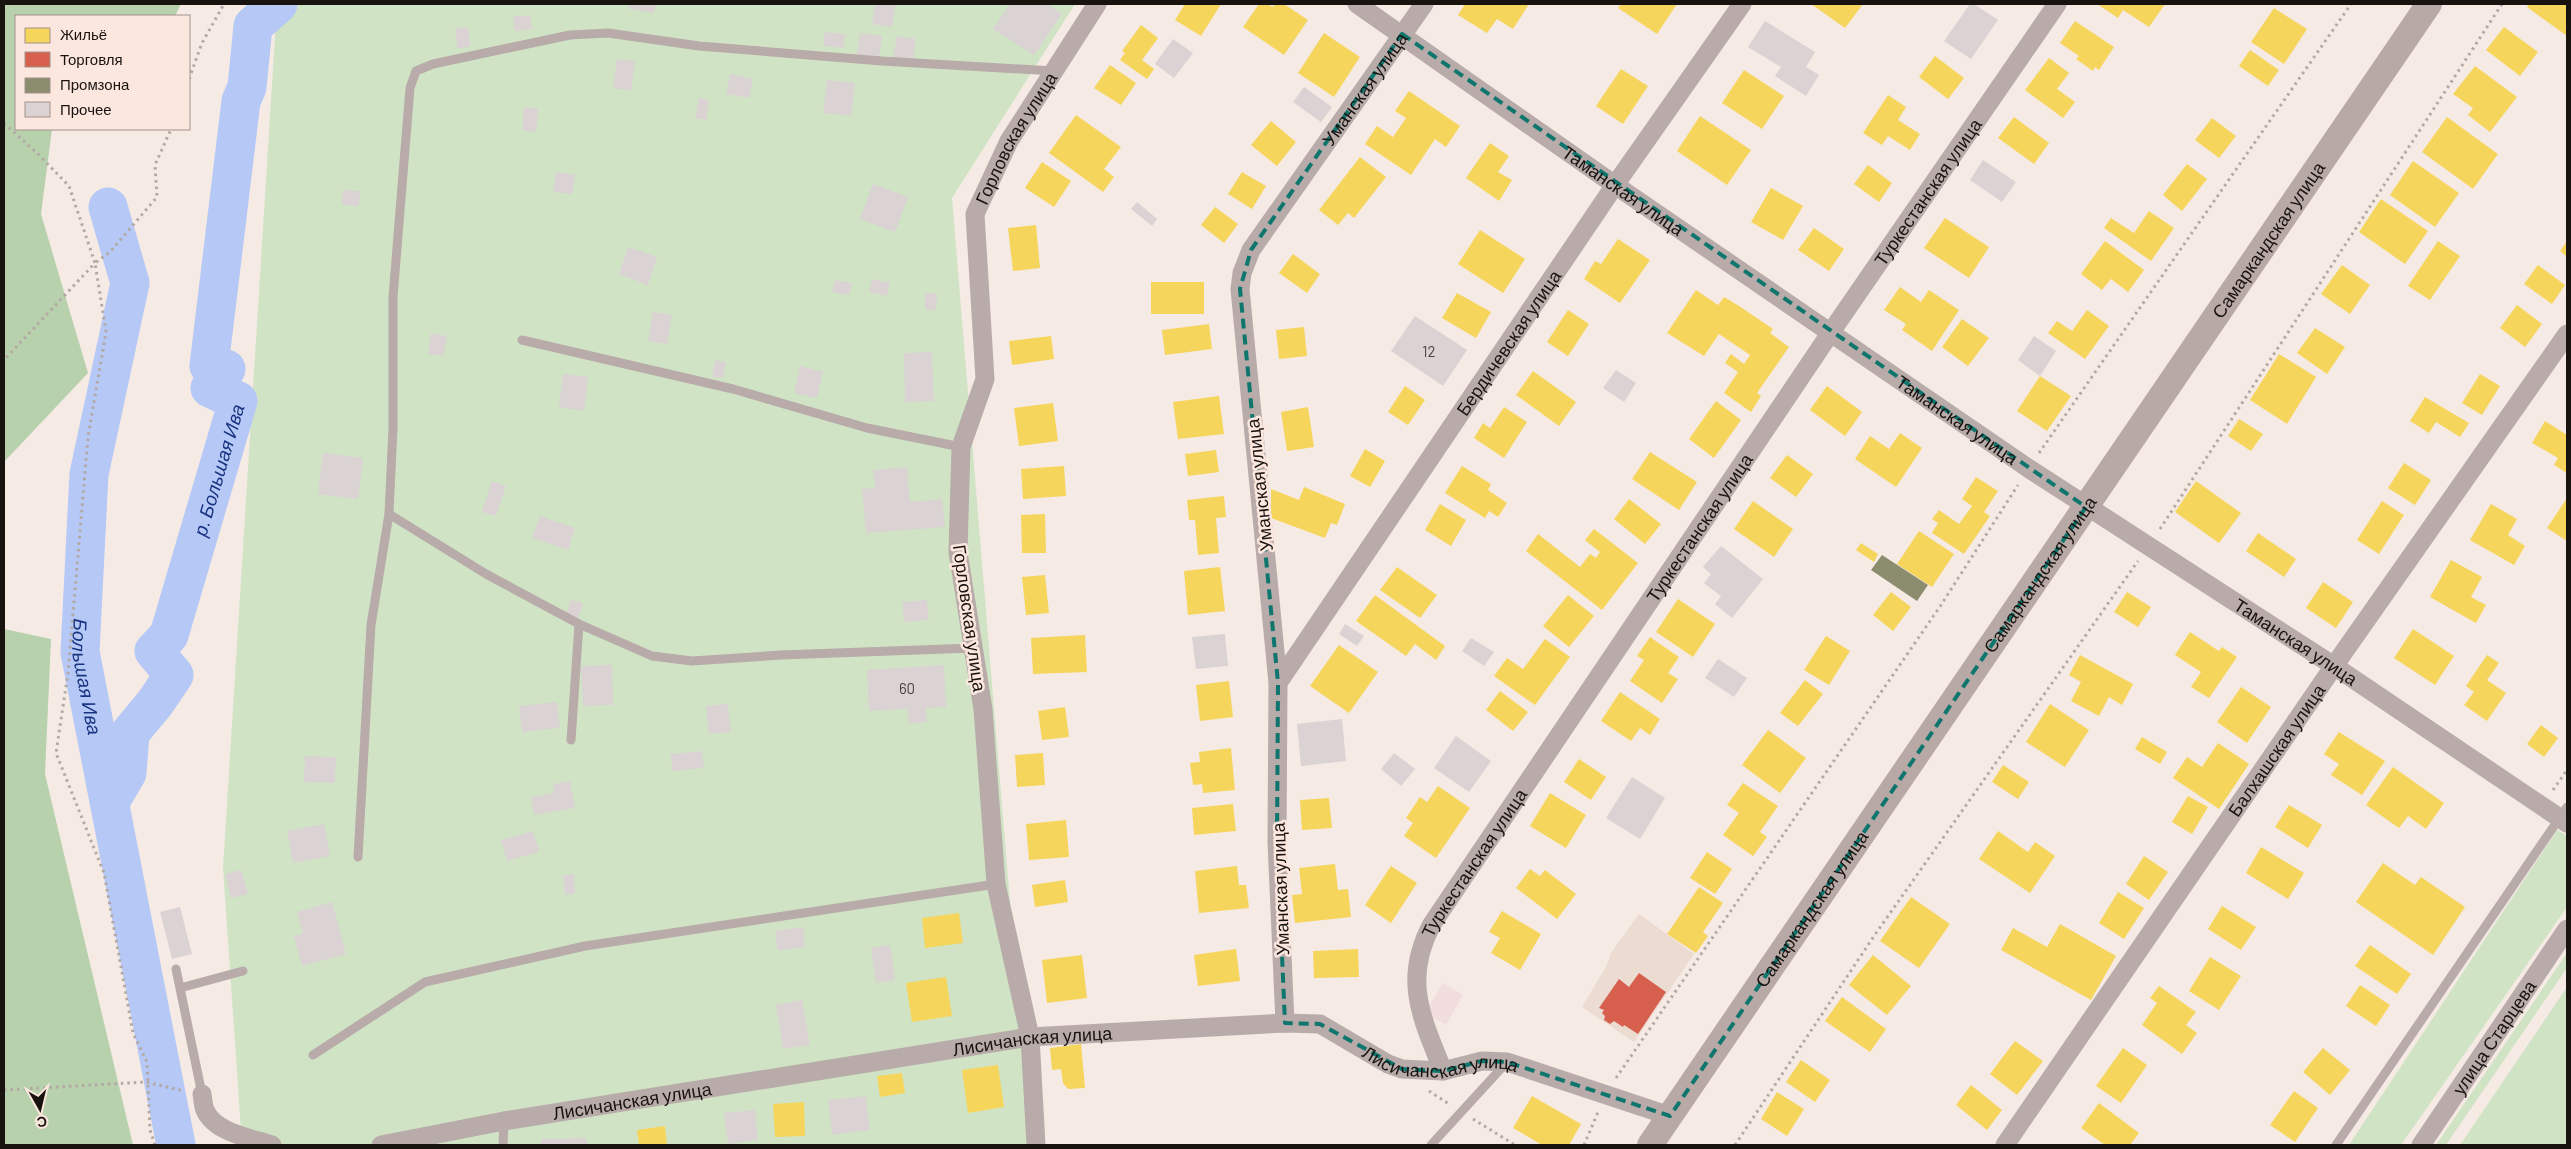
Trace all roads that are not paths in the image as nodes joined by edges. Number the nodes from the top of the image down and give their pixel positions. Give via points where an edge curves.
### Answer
1 (1097, 4) edge
2 (1357, 4) edge
3 (1424, 4) edge
4 (1742, 4) edge
5 (2057, 4) edge
6 (2429, 4) edge
7 (1402, 34) junction
8 (1054, 71) junction
9 (1615, 185) junction
10 (1831, 332) junction
11 (2567, 334) edge
12 (522, 340) dead end
13 (961, 448) junction
14 (2086, 507) junction
15 (389, 514) junction
16 (580, 624) junction
17 (973, 648) junction
18 (2334, 666) junction
19 (1278, 683) junction
20 (572, 740) dead end
21 (2564, 816) edge
22 (358, 857) dead end
23 (996, 884) junction
24 (2567, 929) edge
25 (176, 969) dead end
26 (244, 971) dead end
27 (180, 988) junction
28 (1285, 1022) junction
29 (1030, 1037) junction
30 (313, 1056) dead end
31 (1507, 1062) junction
32 (1444, 1071) junction
33 (202, 1094) joint
34 (1670, 1116) junction
35 (504, 1121) junction
36 (1435, 1144) edge
37 (272, 1145) edge
38 (381, 1145) edge
39 (503, 1145) edge
40 (1036, 1145) edge
41 (1650, 1145) edge
42 (2005, 1145) edge
43 (2336, 1145) edge
44 (2421, 1145) edge

1 - 8 street, Горловская улица
2 - 7 street, Таманская улица
3 - 7 street, Уманская улица
4 - 9 street, Бердичевская улица
5 - 10 street, Туркестанская улица
6 - 14 street, Самаркандская улица
7 - 9 street, Таманская улица
7 - 19 street, Уманская улица via 1251,250 1242,273 1241,299
8 - 13 street, Горловская улица via 1009,142 975,214 985,379
8 - 15 lane via 699,46 608,33 570,36 433,64 416,71 410,88 393,297
9 - 10 street, Таманская улица
9 - 19 street, Бердичевская улица
10 - 14 street, Таманская улица
10 - 32 street, Туркестанская улица via 1424,939 1416,969 1417,998 1421,1017
11 - 18 street, Балхашская улица
12 - 13 lane via 733,389 866,428
13 - 17 street, Горловская улица via 958,552
14 - 18 street, Таманская улица
14 - 34 street, Самаркандская улица
15 - 16 lane via 486,574
15 - 22 lane via 371,625
16 - 17 lane via 652,656 692,661
16 - 20 lane
17 - 23 street, Горловская улица via 983,709
18 - 21 street, Таманская улица
18 - 42 street, Балхашская улица
19 - 28 street, Уманская улица via 1277,842
21 - 43 lane
23 - 29 street, Горловская улица
23 - 30 lane via 585,946 425,982
24 - 44 street, улица Старцева
25 - 27 lane
26 - 27 lane
27 - 33 lane
28 - 29 street, Лисичанская улица
28 - 32 street, Лисичанская улица via 1320,1024 1388,1064
29 - 35 street, Лисичанская улица
29 - 40 street, Горловская улица
31 - 32 street, Лисичанская улица via 1482,1061
31 - 34 street, Лисичанская улица
31 - 36 lane
33 - 37 street via 205,1111 215,1123 230,1132
34 - 41 street, Самаркандская улица
35 - 38 street, Лисичанская улица
35 - 39 lane

